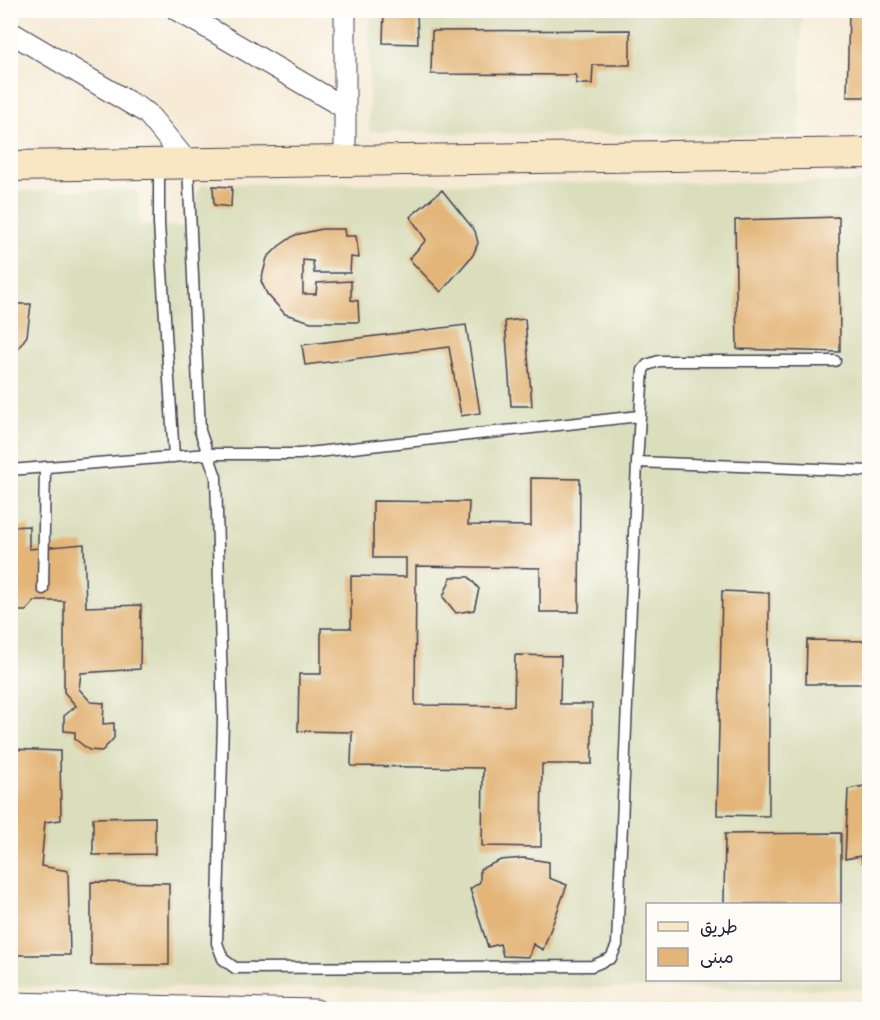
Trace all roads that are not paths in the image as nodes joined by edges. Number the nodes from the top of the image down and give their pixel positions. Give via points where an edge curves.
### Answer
1 (177, 10) edge
2 (345, 10) edge
3 (10, 32) edge
4 (345, 108) junction
5 (162, 151) junction
6 (870, 153) edge
7 (345, 163) junction
8 (188, 164) junction
9 (10, 166) edge
10 (836, 361) dead end
11 (639, 416) junction
12 (208, 454) junction
13 (174, 457) junction
14 (637, 462) junction
15 (45, 467) junction
16 (10, 470) edge
17 (870, 471) edge
18 (43, 589) dead end
19 (10, 1003) edge
20 (273, 1009) edge
21 (316, 1010) edge

1 - 4 street
2 - 4 street
3 - 5 street via 147,113
4 - 7 street
5 - 8 street
5 - 9 street
5 - 13 lane via 159,224
6 - 7 street
7 - 8 street
8 - 12 lane via 200,431
10 - 11 lane via 653,362 641,376
11 - 12 lane via 299,454
11 - 14 lane
12 - 13 lane
12 - 14 lane via 216,477 223,721 217,943 222,958 235,969 243,970 592,966 611,958 617,945
13 - 15 lane
14 - 17 lane
15 - 16 lane
15 - 18 lane
19 - 20 street
20 - 21 street

